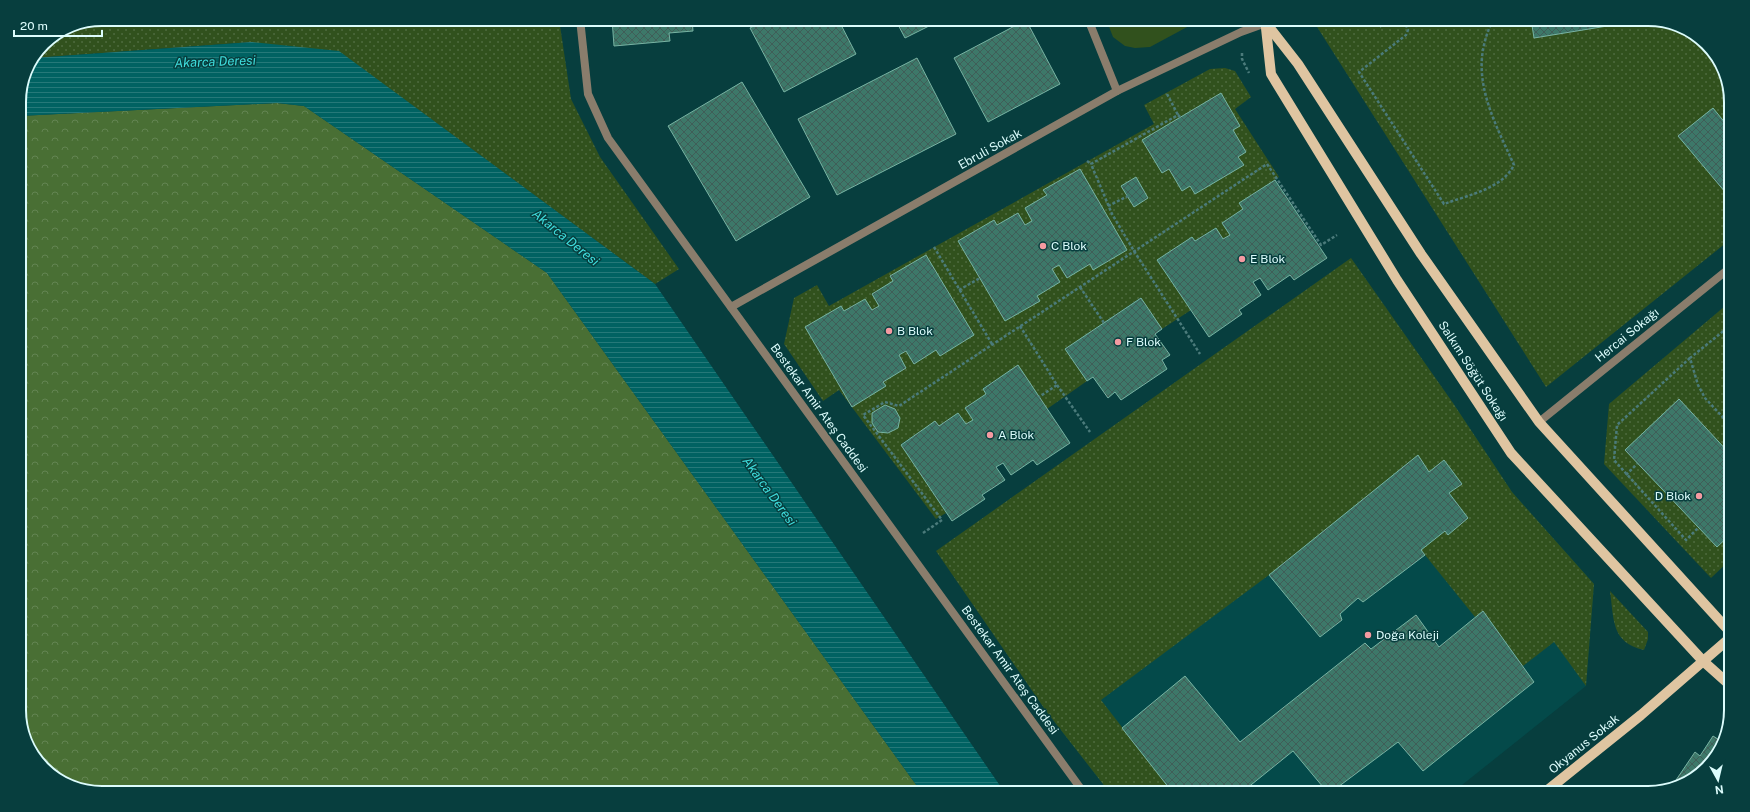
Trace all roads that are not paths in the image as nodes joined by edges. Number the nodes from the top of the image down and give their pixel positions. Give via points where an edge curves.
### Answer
1 (581, 26) edge
2 (1091, 26) edge
3 (1255, 26) edge
4 (1266, 26) edge
5 (1270, 26) edge
6 (1117, 91) junction
7 (1724, 273) edge
8 (731, 307) junction
9 (1539, 422) junction
10 (1724, 625) edge
11 (1724, 643) edge
12 (1703, 661) junction
13 (1724, 680) edge
14 (1079, 786) edge
15 (1553, 786) edge

1 - 8 street, Bestekar Amir Ateş Caddesi via 588,94 608,138
2 - 6 street
3 - 6 street, Ebruli Sokak
4 - 12 main road, Salkım Söğüt Sokağı via 1271,74 1397,280 1511,453
5 - 9 main road, Salkım Söğüt Sokağı via 1298,64 1421,254
6 - 8 street, Ebruli Sokak
7 - 9 street, Hercai Sokağı
8 - 14 street, Bestekar Amir Ateş Caddesi
9 - 10 main road, Salkım Söğüt Sokağı
11 - 12 main road, Okyanus Sokak
12 - 13 main road, Salkım Söğüt Sokağı
12 - 15 main road, Okyanus Sokak

